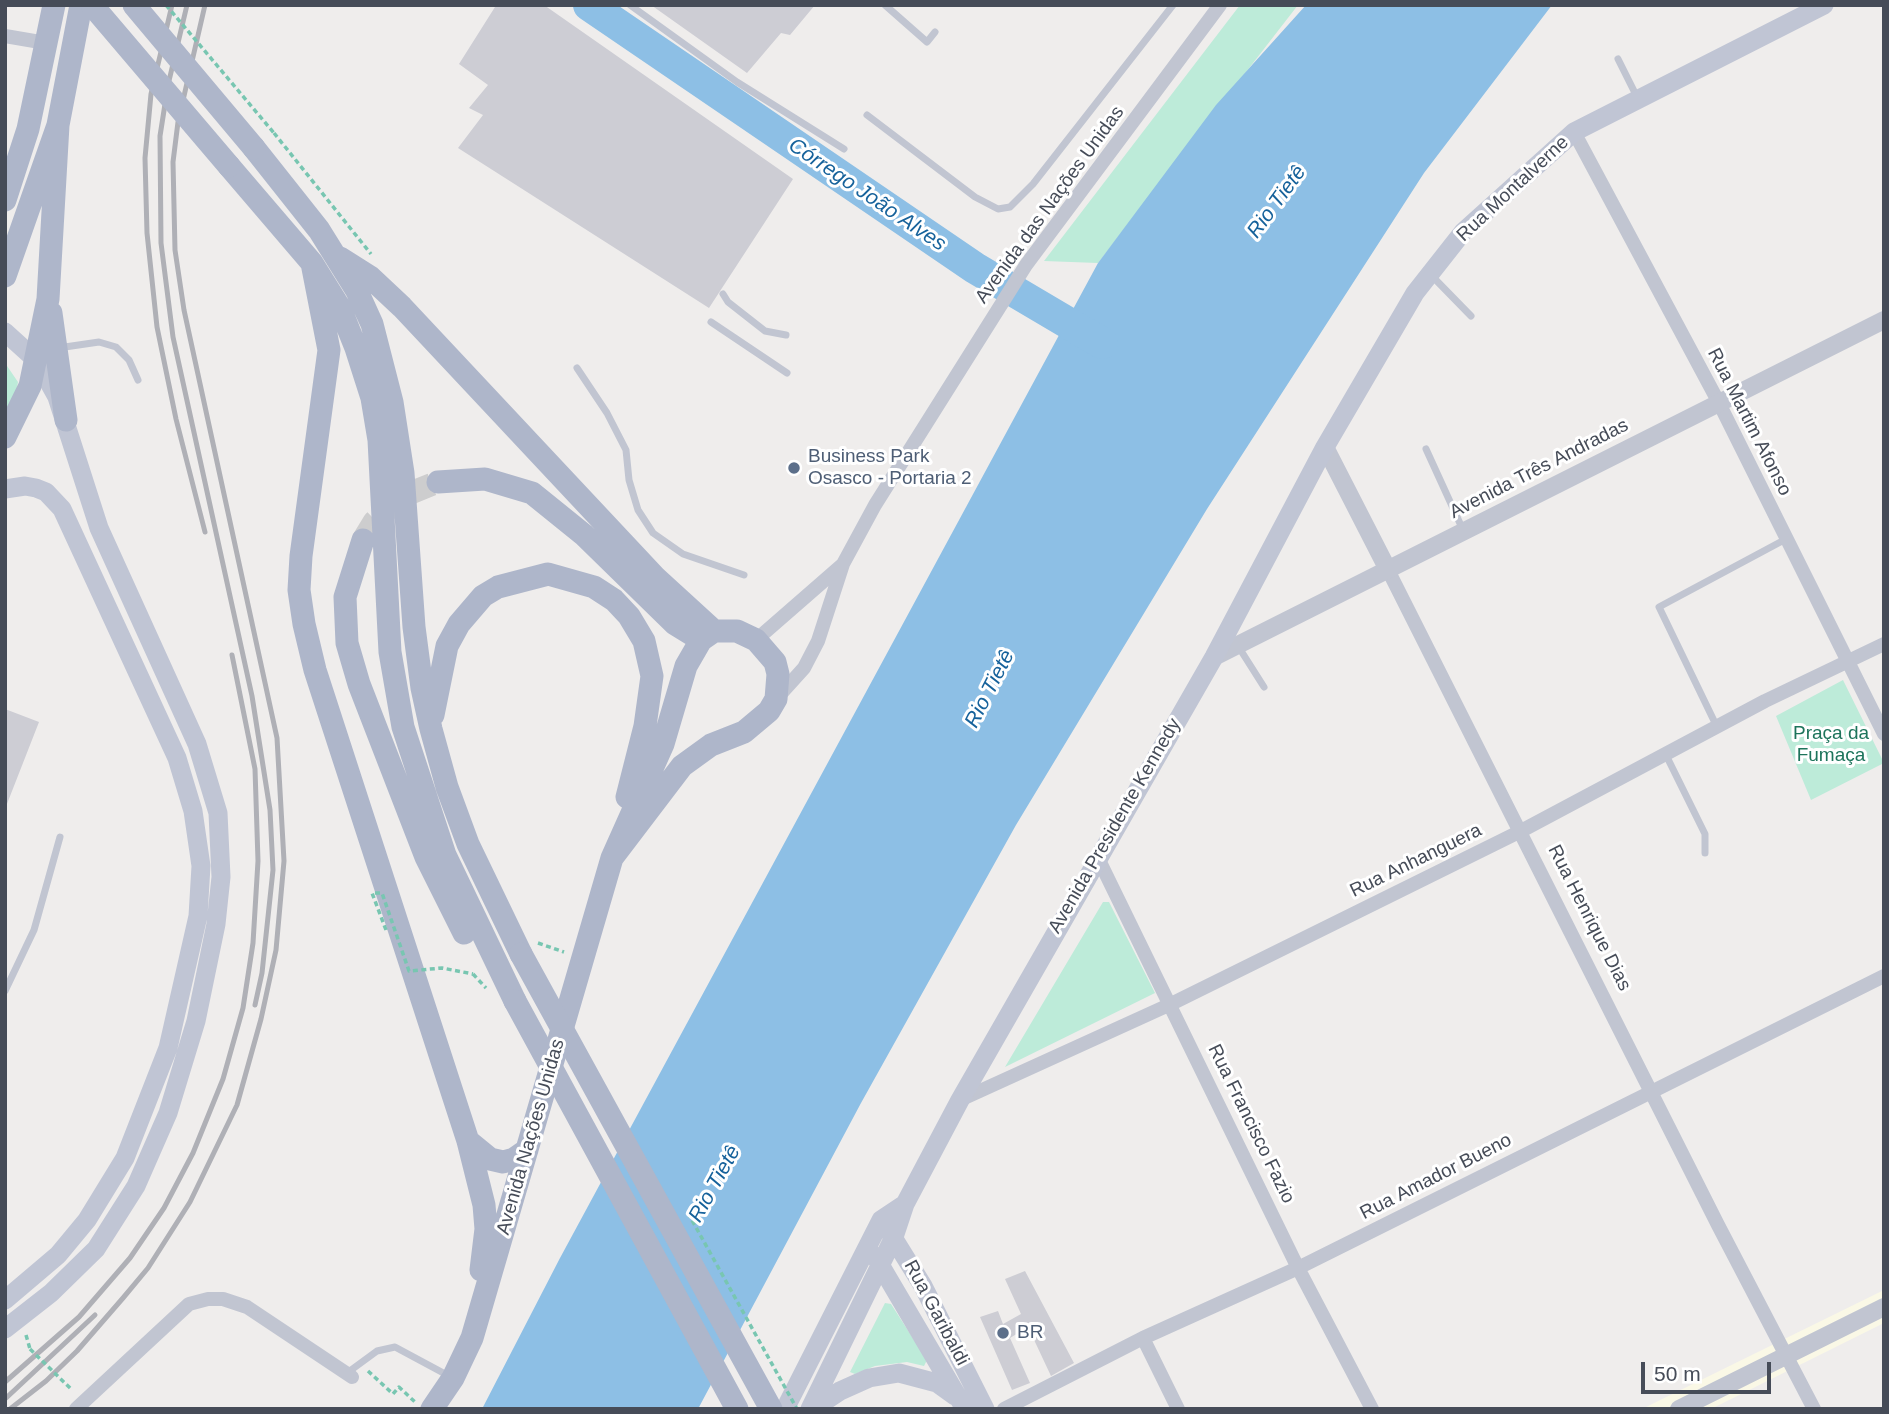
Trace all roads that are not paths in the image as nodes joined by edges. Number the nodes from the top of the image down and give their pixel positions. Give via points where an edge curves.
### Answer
1 (81, 5) edge
2 (92, 5) edge
3 (134, 5) edge
4 (630, 5) edge
5 (885, 5) edge
6 (1173, 5) edge
7 (1220, 5) edge
8 (1824, 5) edge
9 (51, 7) edge
10 (935, 32) dead end
11 (5, 36) edge
12 (46, 43) junction
13 (1618, 60) dead end
14 (1638, 99) junction
15 (867, 115) dead end
16 (58, 125) junction
17 (1574, 132) junction
18 (844, 149) dead end
19 (7, 192) edge
20 (336, 256) junction
21 (312, 262) junction
22 (1430, 274) junction
23 (5, 276) edge
24 (723, 294) dead end
25 (48, 299) junction
26 (1471, 316) dead end
27 (1884, 320) edge
28 (711, 322) dead end
29 (5, 332) edge
30 (786, 335) dead end
31 (58, 348) junction
32 (37, 361) junction
33 (577, 368) dead end
34 (787, 373) dead end
35 (138, 380) dead end
36 (1719, 403) junction
37 (66, 420) junction
38 (5, 437) edge
39 (1325, 447) junction
40 (1426, 449) dead end
41 (438, 482) tunnel mouth
42 (5, 489) edge
43 (1464, 530) junction
44 (1786, 538) junction
45 (363, 540) tunnel mouth
46 (843, 564) junction
47 (1387, 568) junction
48 (744, 575) dead end
49 (707, 636) junction
50 (756, 640) junction
51 (1884, 644) edge
52 (1237, 645) junction
53 (1213, 657) junction
54 (1847, 662) junction
55 (1264, 687) dead end
56 (776, 699) junction
57 (649, 702) junction
58 (1717, 727) junction
59 (431, 729) junction
60 (668, 730) junction
61 (1884, 734) edge
62 (711, 745) junction
63 (1665, 754) junction
64 (1521, 831) junction
65 (60, 837) dead end
66 (1705, 853) dead end
67 (1097, 856) junction
68 (612, 858) junction
69 (498, 971) junction
70 (1884, 976) edge
71 (5, 991) edge
72 (1171, 1004) junction
73 (1653, 1090) junction
74 (960, 1100) junction
75 (468, 1141) junction
76 (527, 1150) junction
77 (905, 1204) junction
78 (881, 1220) junction
79 (894, 1237) junction
80 (867, 1246) junction
81 (881, 1265) junction
82 (1298, 1268) junction
83 (5, 1300) edge
84 (1884, 1307) edge
85 (5, 1329) edge
86 (472, 1338) junction
87 (1143, 1338) junction
88 (1789, 1355) junction
89 (349, 1375) joint
90 (453, 1378) junction
91 (963, 1405) edge
92 (76, 1409) edge
93 (432, 1409) edge
94 (737, 1409) edge
95 (771, 1409) edge
96 (785, 1409) edge
97 (811, 1409) edge
98 (985, 1409) edge
99 (1004, 1409) edge
100 (1178, 1409) edge
101 (1371, 1409) edge
102 (1679, 1409) edge
103 (1814, 1409) edge

1 - 16 main road
2 - 21 main road, bridge
3 - 20 main road, bridge via 254,148
4 - 18 lane via 737,82
5 - 10 lane via 927,42
6 - 15 lane via 1010,207 998,209 975,197
7 - 46 street, Avenida das Nações Unidas via 1026,265 875,505
8 - 14 main road, Rua Montalverne
9 - 12 main road
11 - 12 street
12 - 19 main road via 27,130
13 - 14 lane
14 - 17 main road, Rua Montalverne
16 - 23 main road
16 - 25 main road
17 - 22 main road, Rua Montalverne via 1463,232
17 - 36 street, Rua Martim Afonso
20 - 49 main road via 376,284 482,390
20 - 59 main road via 372,324 392,402 403,473 414,627
21 - 69 main road via 340,308 372,398 379,440 390,652 403,727 445,855
21 - 75 main road via 329,350 301,556 304,624
22 - 26 lane
22 - 39 main road, Rua Montalverne
24 - 30 lane via 765,331
25 - 31 main road
25 - 32 main road
27 - 36 street, Avenida Três Andradas
28 - 34 lane
29 - 32 main road
31 - 35 lane via 99,342 116,347 129,360
31 - 37 main road
32 - 37 main road
32 - 38 main road via 24,402
33 - 48 lane via 626,450 638,510 653,533 683,554
36 - 43 street, Avenida Três Andradas
36 - 44 street, Rua Martim Afonso
37 - 85 main road via 99,527 197,744 218,813 221,877 196,1021 168,1114 136,1185 86,1259
39 - 47 street, Rua Henrique Dias
39 - 53 main road, Avenida Presidente Kennedy
40 - 43 lane
41 - 49 main road via 485,479 532,493 584,535 675,624
42 - 83 main road via 36,488 62,509 177,758 193,811 201,866 198,916 168,1048 125,1158 87,1220 32,1280
43 - 47 street, Avenida Três Andradas
44 - 54 street, Rua Martim Afonso
44 - 58 lane via 1659,607
45 - 69 main road via 345,597 347,643 359,684 426,857 469,943
46 - 50 street
46 - 56 street via 818,641 804,668
47 - 52 street, Avenida Três Andradas
47 - 64 street, Rua Henrique Dias
49 - 50 main road via 737,631
49 - 60 main road, Avenida Nações Unidas via 686,666
50 - 56 main road via 775,662
51 - 54 street, Rua Anhanguera
52 - 53 street, Avenida Três Andradas
52 - 55 lane
53 - 67 main road, Avenida Presidente Kennedy
54 - 58 street, Rua Anhanguera
54 - 61 street, Rua Martim Afonso
56 - 62 main road, Avenida Nações Unidas via 758,723
57 - 59 main road via 652,676 647,653 629,616 594,587 548,574 498,587 482,596 459,624 439,676
57 - 60 main road
57 - 68 main road
58 - 63 street, Rua Anhanguera
59 - 95 main road, bridge via 468,844 529,948
60 - 62 main road via 693,745
60 - 68 main road, Avenida Nações Unidas
62 - 68 main road, Avenida Nações Unidas via 670,778
63 - 64 street, Rua Anhanguera
63 - 66 lane via 1705,834
64 - 72 street, Rua Anhanguera
64 - 73 street, Rua Henrique Dias
65 - 71 lane via 34,930
67 - 72 street, Rua Francisco Fazio
67 - 74 main road, Avenida Presidente Kennedy
68 - 76 main road, Avenida Nações Unidas
69 - 94 main road, bridge via 504,999
70 - 73 street, Rua Amador Bueno
72 - 74 street, Rua Anhanguera
72 - 82 street, Rua Francisco Fazio
73 - 82 street, Rua Amador Bueno
73 - 88 street, Rua Henrique Dias via 1718,1225
74 - 77 main road, Avenida Presidente Kennedy
75 - 76 main road via 490,1159 503,1161
75 - 86 main road via 486,1229
76 - 86 main road, Avenida Nações Unidas
77 - 78 main road, Avenida Presidente Kennedy
77 - 79 main road, Avenida Presidente Kennedy
78 - 79 main road, Rua Garibaldi
78 - 80 main road, Avenida Presidente Kennedy
79 - 81 main road, Avenida Presidente Kennedy
79 - 98 main road, Rua Garibaldi
80 - 81 main road, Rua Garibaldi
80 - 96 main road, Avenida Presidente Kennedy
81 - 91 main road, Rua Garibaldi
81 - 97 main road, Avenida Presidente Kennedy
82 - 87 street, Rua Amador Bueno
82 - 101 street, Rua Francisco Fazio
84 - 88 street
86 - 90 main road, Avenida Nações Unidas
87 - 99 street, Rua Amador Bueno
87 - 100 street
88 - 102 street
88 - 103 street, Rua Henrique Dias
89 - 90 lane via 368,1356 395,1347
89 - 92 street via 247,1307 208,1299 189,1304
90 - 93 main road, Avenida Nações Unidas
91 - 97 main road via 937,1383 899,1373 869,1378

